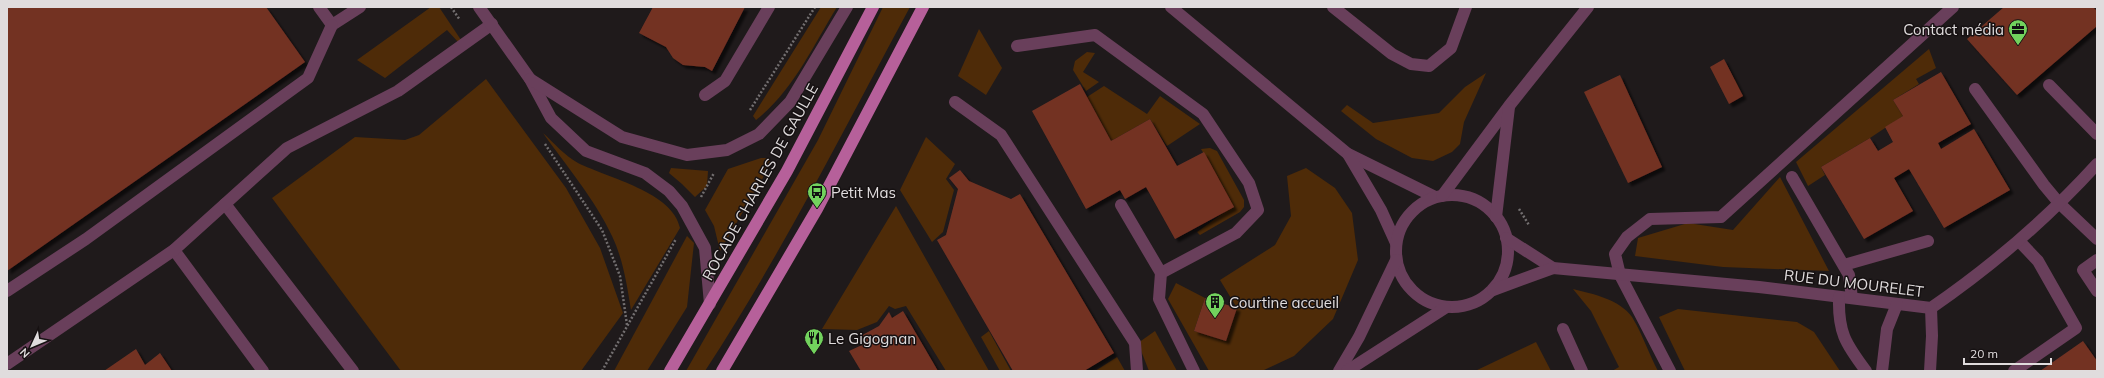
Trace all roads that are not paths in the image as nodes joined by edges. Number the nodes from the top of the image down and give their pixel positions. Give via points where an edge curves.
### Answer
1 (319, 7) edge
2 (360, 7) edge
3 (480, 7) edge
4 (769, 7) edge
5 (847, 7) edge
6 (873, 7) edge
7 (923, 7) edge
8 (1171, 7) edge
9 (1334, 7) edge
10 (1466, 7) edge
11 (1588, 7) edge
12 (1953, 7) edge
13 (492, 24) junction
14 (332, 26) junction
15 (1017, 46) dead end
16 (530, 79) junction
17 (2048, 85) dead end
18 (1975, 89) dead end
19 (705, 95) dead end
20 (955, 102) dead end
21 (1509, 106) junction
22 (2097, 134) edge
23 (1348, 154) junction
24 (2097, 164) edge
25 (1792, 177) dead end
26 (1439, 197) junction
27 (2059, 203) junction
28 (225, 204) junction
29 (1121, 205) dead end
30 (1496, 217) junction
31 (1506, 238) junction
32 (2097, 239) edge
33 (1928, 241) dead end
34 (2019, 241) junction
35 (1396, 243) junction
36 (174, 250) junction
37 (1396, 260) junction
38 (2097, 260) edge
39 (1844, 265) junction
40 (1553, 268) junction
41 (1161, 273) junction
42 (1620, 275) junction
43 (1493, 290) junction
44 (7, 291) edge
45 (2097, 291) edge
46 (1839, 297) junction
47 (1852, 298) junction
48 (710, 304) junction
49 (1897, 304) junction
50 (1445, 308) junction
51 (1931, 308) junction
52 (1563, 329) dead end
53 (7, 364) edge
54 (262, 371) edge
55 (353, 371) edge
56 (670, 371) edge
57 (722, 371) edge
58 (1137, 371) edge
59 (1194, 371) edge
60 (1339, 371) edge
61 (1348, 371) edge
62 (1582, 371) edge
63 (1670, 371) edge
64 (1866, 371) edge
65 (1882, 371) edge
66 (1930, 371) edge
67 (2014, 371) edge

1 - 14 street
2 - 14 street
3 - 13 street
4 - 19 street via 726,81
5 - 16 street via 790,102 759,134 727,150 687,155 622,137
6 - 48 main road, ROCADE CHARLES DE GAULLE via 787,171
7 - 57 main road via 817,209
8 - 23 street
9 - 10 street via 1392,54 1411,64 1429,66 1451,48
11 - 21 street
12 - 42 street via 1721,217 1650,219 1627,236 1615,254
13 - 16 street
13 - 28 street via 398,91 287,148
14 - 44 street via 308,78 86,238
15 - 41 street via 1095,35 1203,114 1249,183 1258,210 1253,216 1236,232
16 - 48 street via 551,118 586,151 644,173 669,191 689,218 705,248
17 - 22 street
18 - 27 street
20 - 58 street via 1001,135 1135,344
21 - 26 street
21 - 30 street
23 - 26 street
23 - 35 street via 1381,210
24 - 27 street, RUE DU MOURELET
25 - 39 street
26 - 30 street via 1458,195 1472,199 1485,206
26 - 35 street via 1421,204 1409,214 1400,228
27 - 32 street
27 - 34 street, RUE DU MOURELET
28 - 36 street
28 - 55 street
29 - 41 street
30 - 31 street
31 - 40 street, RUE DU MOURELET
31 - 43 street via 1506,265
33 - 39 street
34 - 51 street, RUE DU MOURELET via 1974,279
34 - 67 street via 2038,261 2076,328
35 - 37 street
36 - 53 street
36 - 54 street
37 - 50 street via 1402,277 1412,292 1428,303
37 - 60 street via 1359,337
38 - 45 street via 2083,270
39 - 47 street via 1849,275
40 - 42 street, RUE DU MOURELET
40 - 43 street, RUE DU MOURELET
41 - 59 street via 1159,299
42 - 46 street, RUE DU MOURELET
42 - 63 street
43 - 50 street via 1474,303 1463,307
46 - 47 street, RUE DU MOURELET
46 - 64 street via 1839,320 1843,334
47 - 49 street, RUE DU MOURELET
48 - 56 main road, ROCADE CHARLES DE GAULLE
49 - 51 street, RUE DU MOURELET
49 - 65 street via 1886,329
50 - 61 street
51 - 66 street
52 - 62 street

